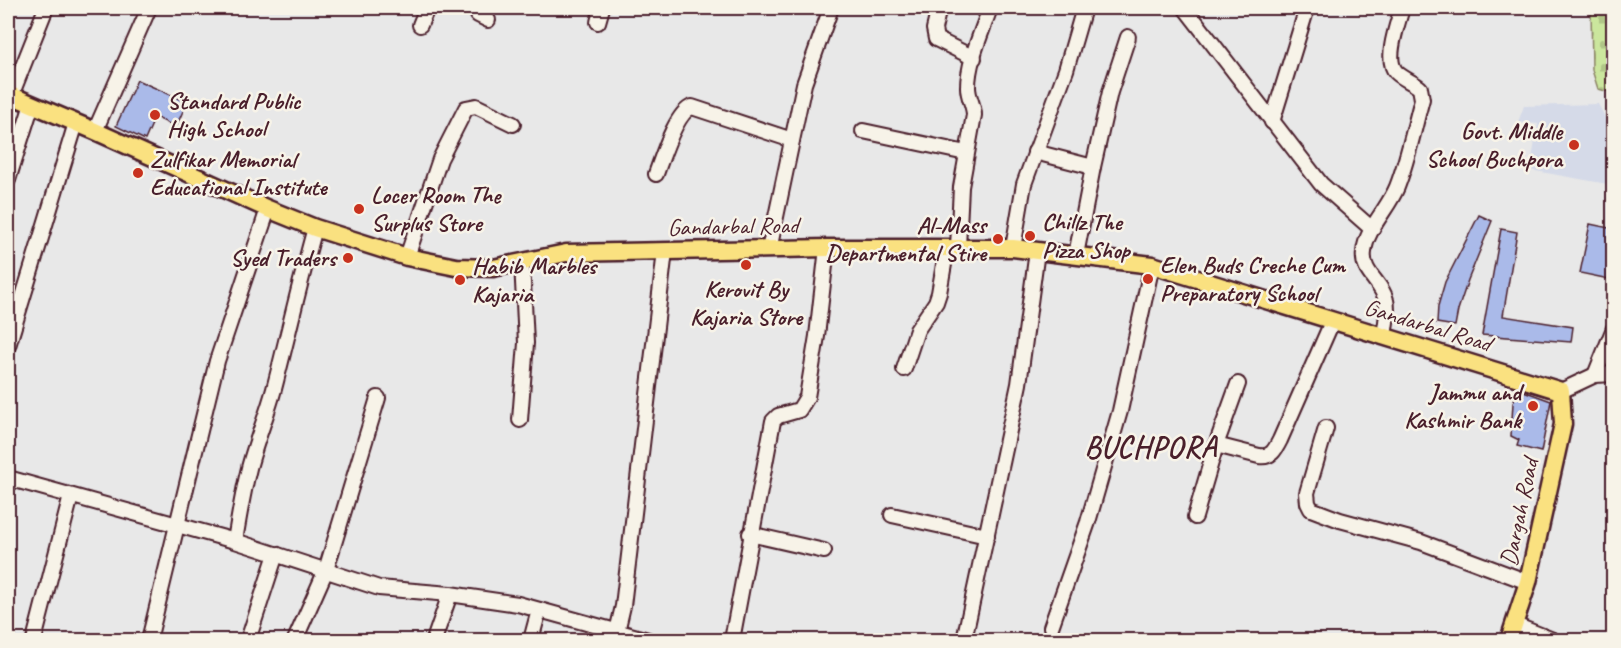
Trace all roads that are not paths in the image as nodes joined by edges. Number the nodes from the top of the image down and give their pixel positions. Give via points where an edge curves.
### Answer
1 (46, 8) edge
2 (149, 8) edge
3 (427, 8) edge
4 (477, 8) edge
5 (602, 8) edge
6 (831, 8) edge
7 (939, 8) edge
8 (990, 8) edge
9 (1084, 8) edge
10 (1185, 8) edge
11 (1307, 8) edge
12 (1402, 8) edge
13 (488, 20) dead end
14 (598, 22) dead end
15 (420, 25) dead end
16 (1128, 37) dead end
17 (974, 58) junction
18 (9, 95) edge
19 (32, 104) junction
20 (1272, 122) junction
21 (76, 123) junction
22 (513, 123) dead end
23 (95, 131) junction
24 (863, 131) dead end
25 (792, 140) junction
26 (1035, 152) junction
27 (966, 153) junction
28 (1093, 167) junction
29 (656, 174) dead end
30 (8, 180) edge
31 (268, 209) junction
32 (315, 228) junction
33 (1372, 229) junction
34 (952, 247) junction
35 (827, 248) junction
36 (1012, 248) junction
37 (769, 250) junction
38 (665, 251) junction
39 (1038, 251) junction
40 (1076, 255) junction
41 (407, 257) junction
42 (522, 262) junction
43 (1152, 265) junction
44 (1332, 322) junction
45 (1614, 328) edge
46 (1383, 337) junction
47 (8, 346) edge
48 (903, 369) dead end
49 (1614, 374) edge
50 (1595, 375) junction
51 (1238, 384) dead end
52 (1561, 392) junction
53 (378, 398) dead end
54 (520, 420) dead end
55 (1326, 428) dead end
56 (1216, 445) junction
57 (8, 478) edge
58 (71, 496) junction
59 (892, 515) dead end
60 (1195, 517) dead end
61 (176, 523) junction
62 (750, 534) junction
63 (987, 536) junction
64 (236, 541) junction
65 (824, 551) dead end
66 (276, 554) junction
67 (326, 570) junction
68 (1528, 582) junction
69 (450, 594) junction
70 (540, 610) junction
71 (1051, 627) dead end
72 (1512, 633) edge
73 (616, 637) edge
74 (34, 640) edge
75 (149, 640) edge
76 (248, 640) edge
77 (295, 640) edge
78 (434, 640) edge
79 (531, 640) edge
80 (648, 640) edge
81 (732, 640) edge
82 (964, 640) edge
83 (1553, 640) edge

1 - 18 street
2 - 23 street
3 - 15 street
4 - 13 street via 478,15
5 - 14 street
6 - 25 street via 804,84
7 - 17 street via 936,39
8 - 17 street
9 - 26 street
10 - 20 street
11 - 20 street
12 - 33 street via 1391,62 1399,75 1420,88 1422,99 1397,188
16 - 28 street via 1110,92
17 - 27 street via 968,89 974,116
18 - 19 main road, Gandarbal Road
19 - 21 main road, Gandarbal Road
19 - 30 street
20 - 33 street via 1321,184
21 - 23 main road, Gandarbal Road
21 - 47 street
22 - 41 street via 476,106 466,108 440,159
23 - 31 main road, Gandarbal Road
24 - 27 street
25 - 29 street via 692,107 676,125
25 - 37 street
26 - 28 street
26 - 36 street via 1024,184
27 - 34 street
28 - 40 street
31 - 32 main road, Gandarbal Road
31 - 61 street via 217,361
32 - 41 main road, Gandarbal Road
32 - 64 street via 250,465
33 - 46 street via 1363,256 1365,268 1387,301
34 - 35 main road, Gandarbal Road
34 - 36 main road, Gandarbal Road
34 - 48 street via 936,302 917,330
35 - 37 main road, Gandarbal Road
35 - 62 street via 807,397 799,410 773,421
36 - 39 main road, Gandarbal Road
37 - 38 main road, Gandarbal Road
38 - 42 main road, Gandarbal Road via 566,253
38 - 73 street via 632,538
39 - 40 main road, Gandarbal Road
39 - 63 street via 1019,384
40 - 43 main road, Gandarbal Road
41 - 42 main road, Gandarbal Road via 456,267
42 - 54 street via 526,343
43 - 44 main road, Gandarbal Road
43 - 71 street via 1120,411 1088,522
44 - 46 main road, Gandarbal Road
44 - 56 street via 1271,455 1259,456
45 - 50 street
46 - 52 main road, Gandarbal Road
49 - 50 street
50 - 52 street
51 - 56 street
52 - 68 main road, Dargah Road via 1563,424
53 - 67 street
55 - 68 street via 1307,493 1311,509 1421,542
56 - 60 street
57 - 58 street
58 - 61 street
58 - 74 street
59 - 63 street
61 - 64 street
61 - 75 street
62 - 65 street
62 - 81 street
63 - 82 street
64 - 66 street
66 - 67 street
66 - 76 street
67 - 69 street via 389,590
67 - 77 street
68 - 72 main road, Dargah Road
69 - 70 street
69 - 78 street
70 - 73 street
70 - 79 street
72 - 83 street
73 - 80 street

